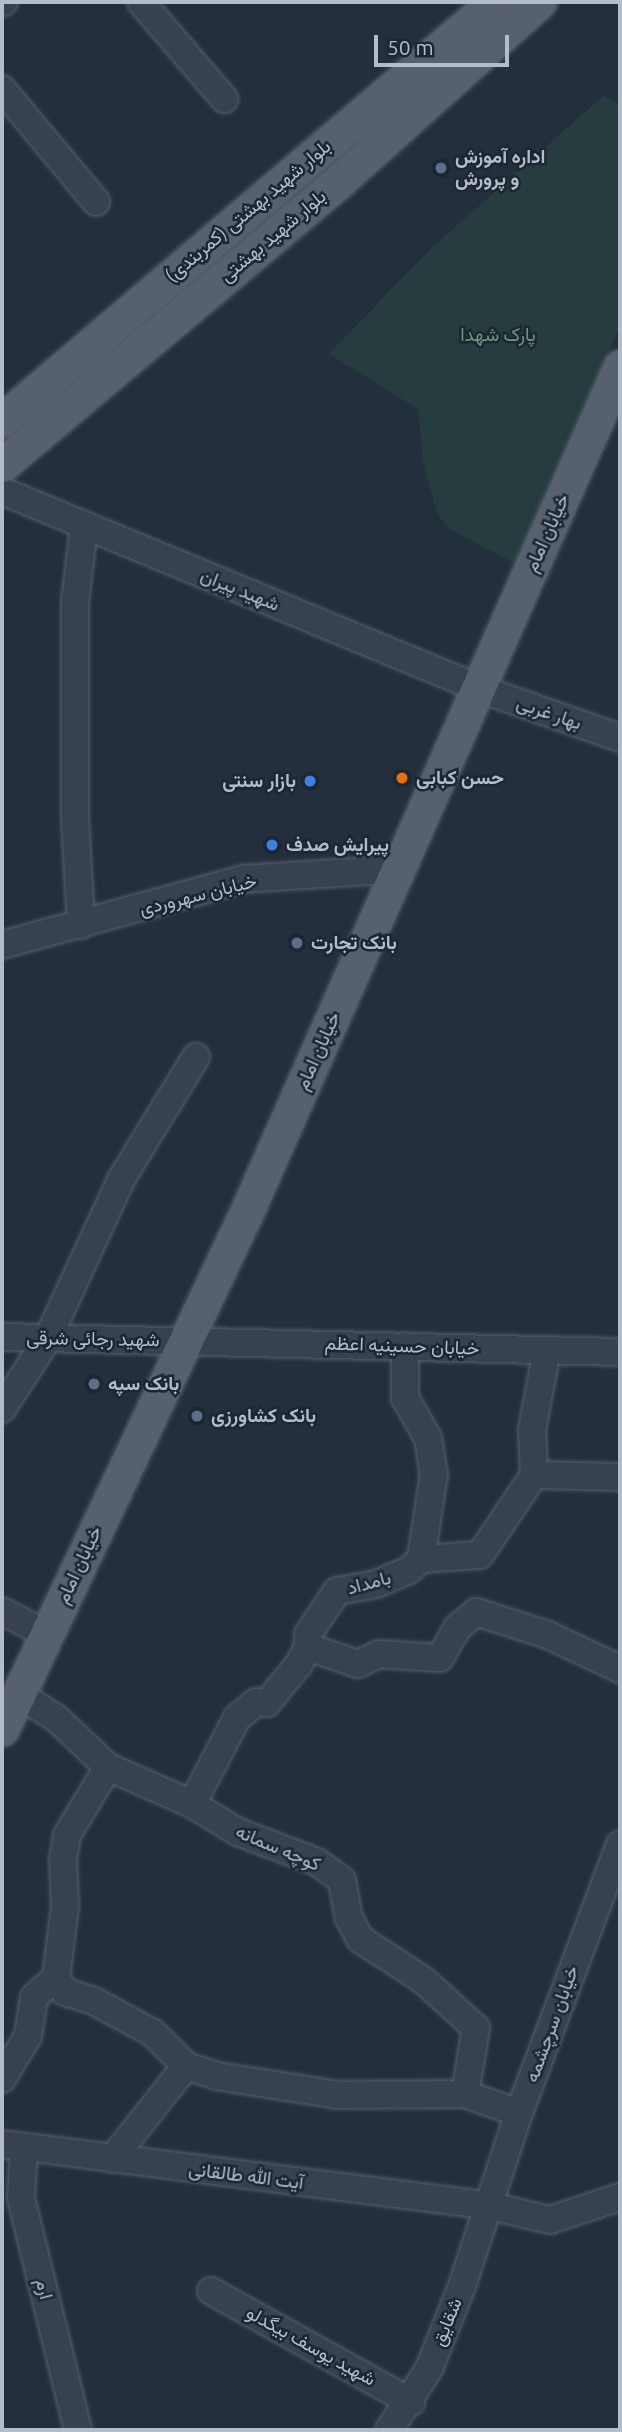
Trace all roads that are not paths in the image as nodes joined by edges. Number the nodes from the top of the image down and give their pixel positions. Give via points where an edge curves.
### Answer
1 (141, 2) edge
2 (539, 2) edge
3 (481, 6) edge
4 (2, 89) edge
5 (224, 99) dead end
6 (96, 202) dead end
7 (620, 368) edge
8 (2, 420) edge
9 (2, 465) edge
10 (2, 491) edge
11 (84, 526) junction
12 (478, 688) junction
13 (620, 738) edge
14 (398, 869) junction
15 (81, 925) junction
16 (2, 944) edge
17 (196, 1057) dead end
18 (2, 1337) edge
19 (48, 1338) junction
20 (184, 1340) junction
21 (405, 1346) junction
22 (547, 1350) junction
23 (620, 1352) edge
24 (2, 1409) edge
25 (534, 1475) junction
26 (620, 1478) edge
27 (421, 1559) junction
28 (2, 1611) edge
29 (46, 1634) junction
30 (308, 1647) junction
31 (620, 1669) edge
32 (18, 1694) junction
33 (2, 1729) edge
34 (108, 1767) junction
35 (191, 1804) junction
36 (620, 1844) edge
37 (57, 1978) junction
38 (186, 2066) junction
39 (2, 2079) edge
40 (465, 2094) junction
41 (519, 2113) junction
42 (13, 2145) edge
43 (112, 2159) junction
44 (620, 2197) edge
45 (491, 2206) junction
46 (211, 2291) dead end
47 (411, 2402) junction
48 (78, 2430) edge
49 (389, 2430) edge

1 - 5 street
2 - 9 main road, بلوار شهید بهشتی via 335,184
3 - 8 main road, بلوار شهید بهشتی (کمربندی)
4 - 6 street
7 - 12 main road, خیابان امام
10 - 11 street, شهید پیران
11 - 12 street, شهید پیران
11 - 15 street via 75,602 75,816
12 - 13 street, بهار غربی
12 - 14 main road, خیابان امام
14 - 15 street, خیابان سهروردی via 244,880
14 - 20 main road, خیابان امام via 248,1209
15 - 16 street, خیابان سهروردی
17 - 19 street via 122,1178
18 - 19 street, شهید رجائی شرقی
19 - 20 street, شهید رجائی شرقی
19 - 24 street
20 - 21 street, خیابان حسینیه اعظم
20 - 29 main road, خیابان امام
21 - 22 street, خیابان حسینیه اعظم
21 - 27 street via 405,1398 428,1438 434,1474
22 - 23 street, خیابان حسینیه اعظم
22 - 25 street via 532,1430
25 - 26 street
25 - 27 street, بامداد via 480,1555
27 - 30 street, بامداد via 409,1570 376,1584 337,1591 308,1634
28 - 29 street
29 - 32 main road, خیابان امام
30 - 31 street via 358,1664 379,1654 440,1658 457,1628 476,1612 548,1635
30 - 35 street, بامداد via 267,1703 256,1702 236,1718
32 - 33 main road, خیابان امام
32 - 34 street, کوچه سمانه via 56,1718
34 - 35 street, کوچه سمانه
34 - 37 street via 67,1835
35 - 40 street, کوچه سمانه via 238,1832 317,1862 342,1880 349,1918 360,1939 423,1980 475,2028
36 - 41 street, خیابان سرچشمه
37 - 38 street via 65,1993 102,2004 153,2033
37 - 39 street via 34,1997 28,2036
38 - 40 street via 217,2076 338,2095
38 - 43 street
40 - 41 street
41 - 45 street, خیابان سرچشمه
42 - 43 street, آیت الله طالقانی
42 - 48 street, ارم via 21,2198
43 - 45 street, آیت الله طالقانی
44 - 45 street, آیت الله طالقانی via 550,2220
45 - 47 street, شقایق via 429,2369
46 - 47 street, شهید یوسف بیگدلو
47 - 49 street, شقایق

